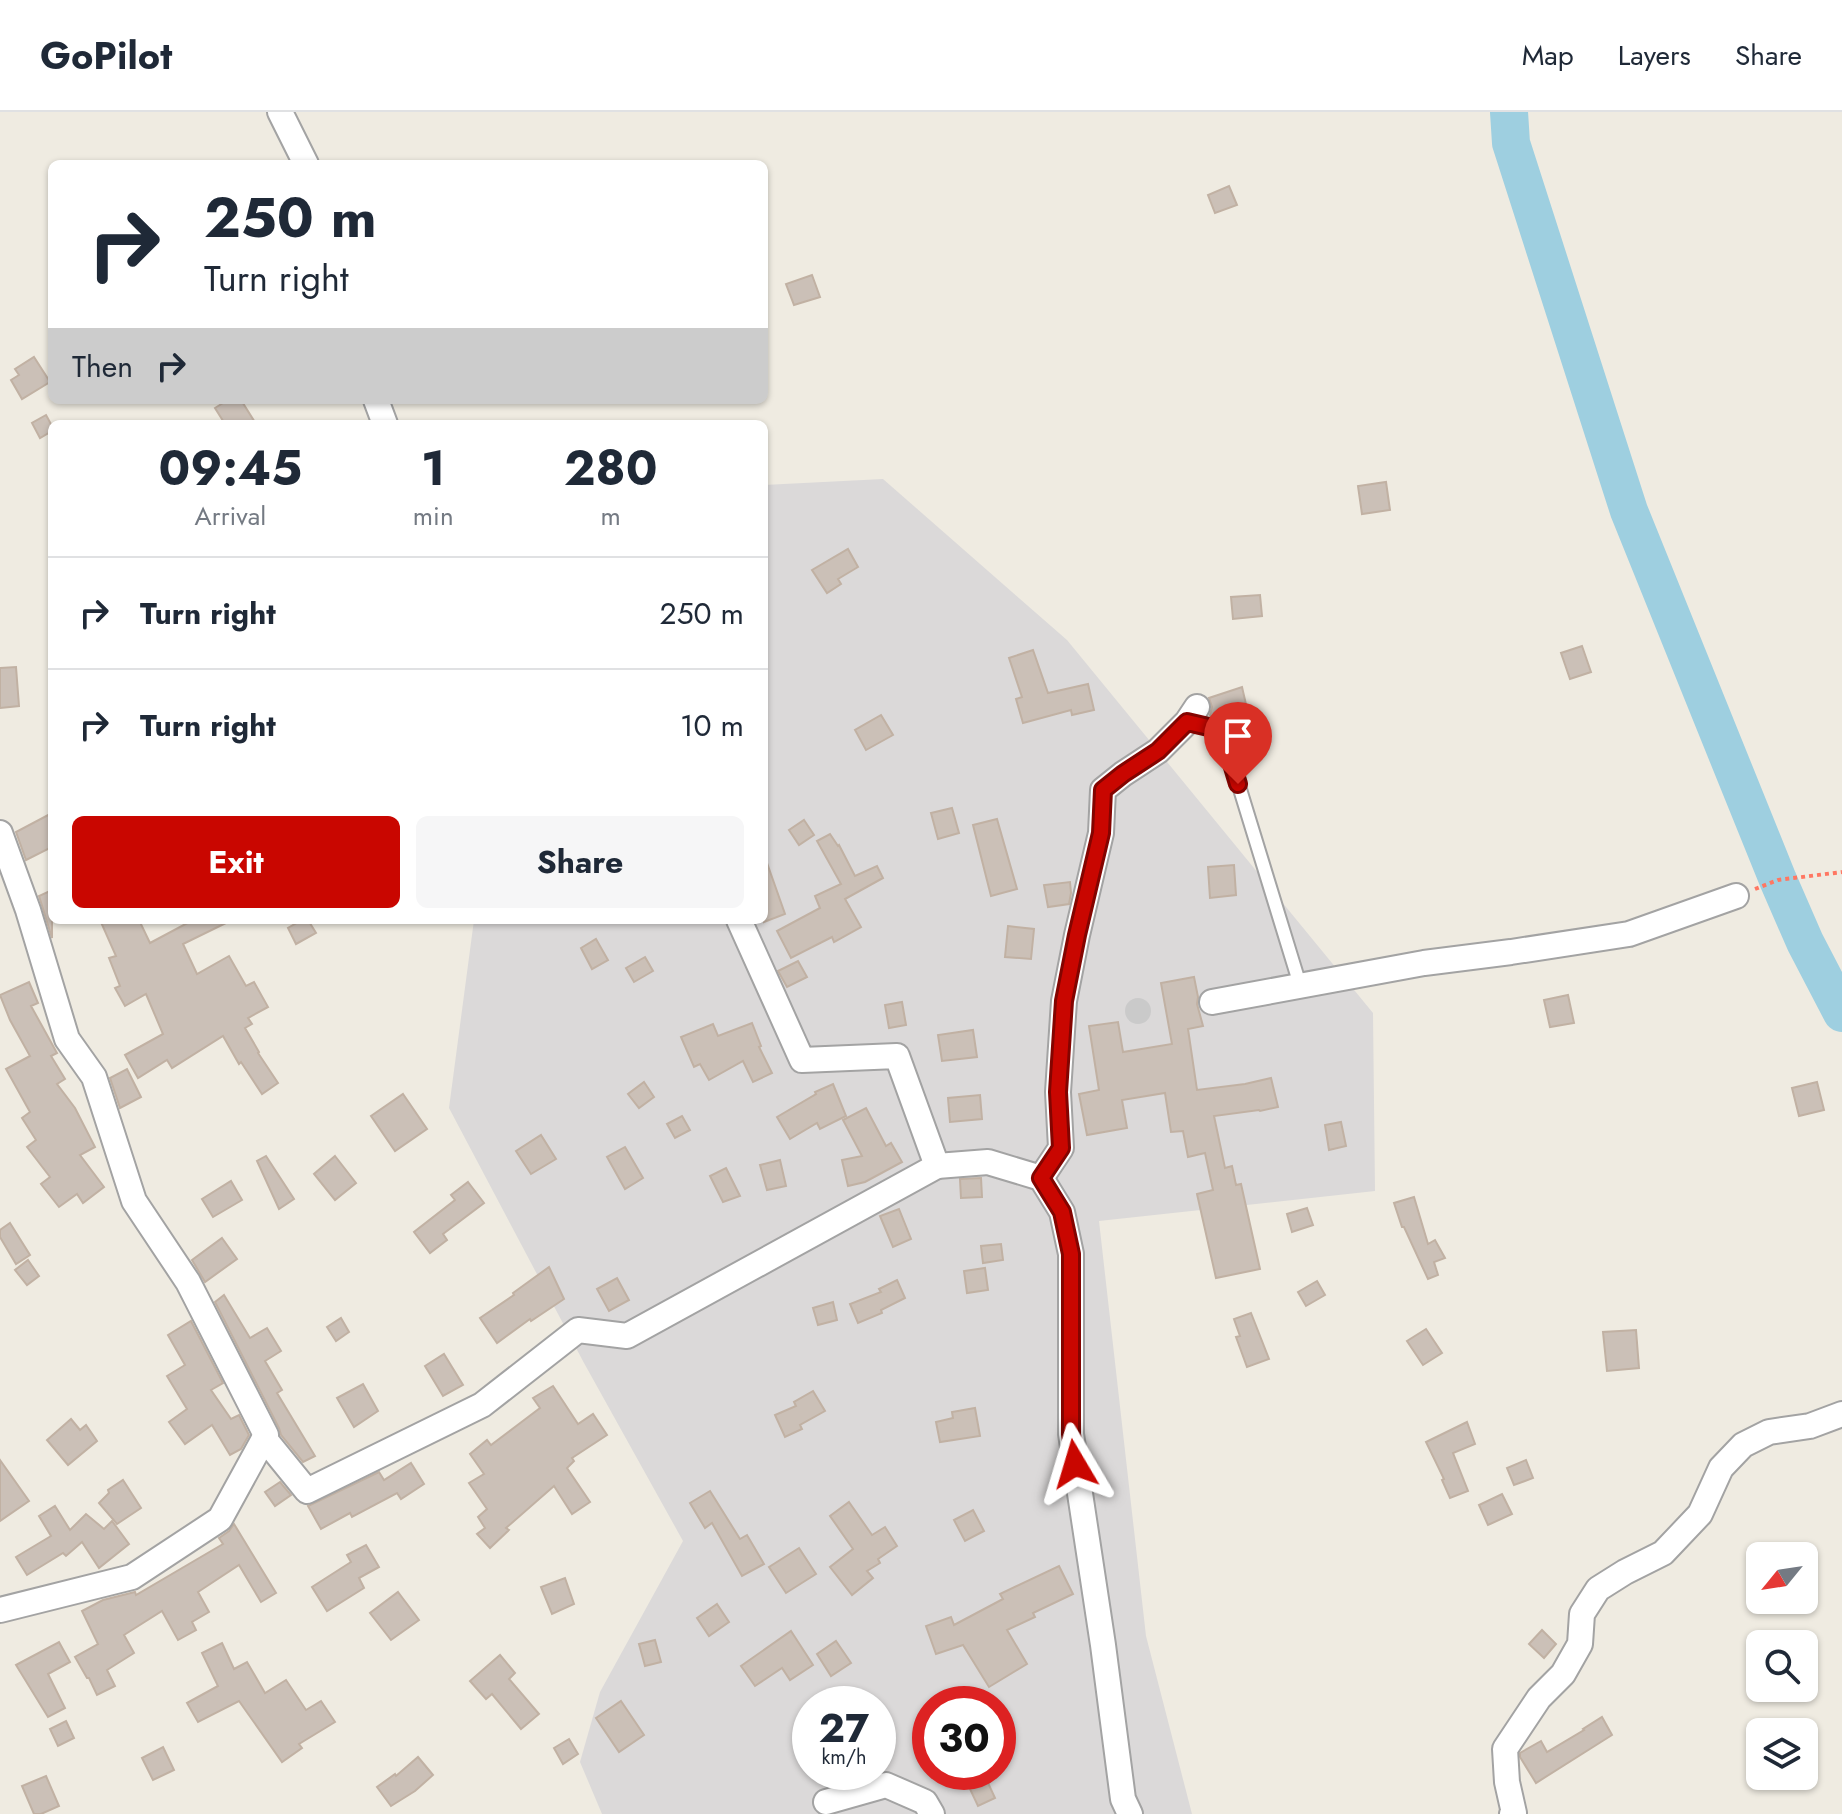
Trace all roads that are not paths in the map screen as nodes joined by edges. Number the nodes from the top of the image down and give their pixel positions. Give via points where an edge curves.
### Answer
1 (280, 112) edge
2 (304, 160) edge
3 (1192, 714) joint
4 (0, 833) edge
5 (1736, 896) road end
6 (741, 924) edge
7 (1300, 985) junction
8 (1212, 1002) dead end
9 (937, 1166) junction
10 (1041, 1178) junction
11 (1842, 1414) edge
12 (264, 1438) junction
13 (0, 1610) edge
14 (826, 1802) dead end
15 (932, 1814) edge
16 (1130, 1814) edge
17 (1512, 1814) edge

1 - 2 street
3 - 7 lane via 1224,737
3 - 10 street via 1158,751 1103,790 1101,833 1064,1001 1058,1092 1061,1148
4 - 12 street via 67,1039 94,1077 134,1201 188,1282
5 - 7 street via 1629,934
6 - 9 street via 802,1060 897,1056
7 - 8 street
9 - 10 street via 988,1162
9 - 12 street via 627,1336 578,1330 482,1405 307,1491
10 - 16 street via 1062,1212 1071,1254 1071,1434 1123,1799
11 - 17 street via 1769,1432 1743,1445 1721,1468 1700,1514 1663,1553 1598,1589 1582,1614 1580,1644 1563,1674 1539,1698 1505,1749
12 - 13 street via 220,1519 132,1577
14 - 15 street via 886,1785 925,1802

